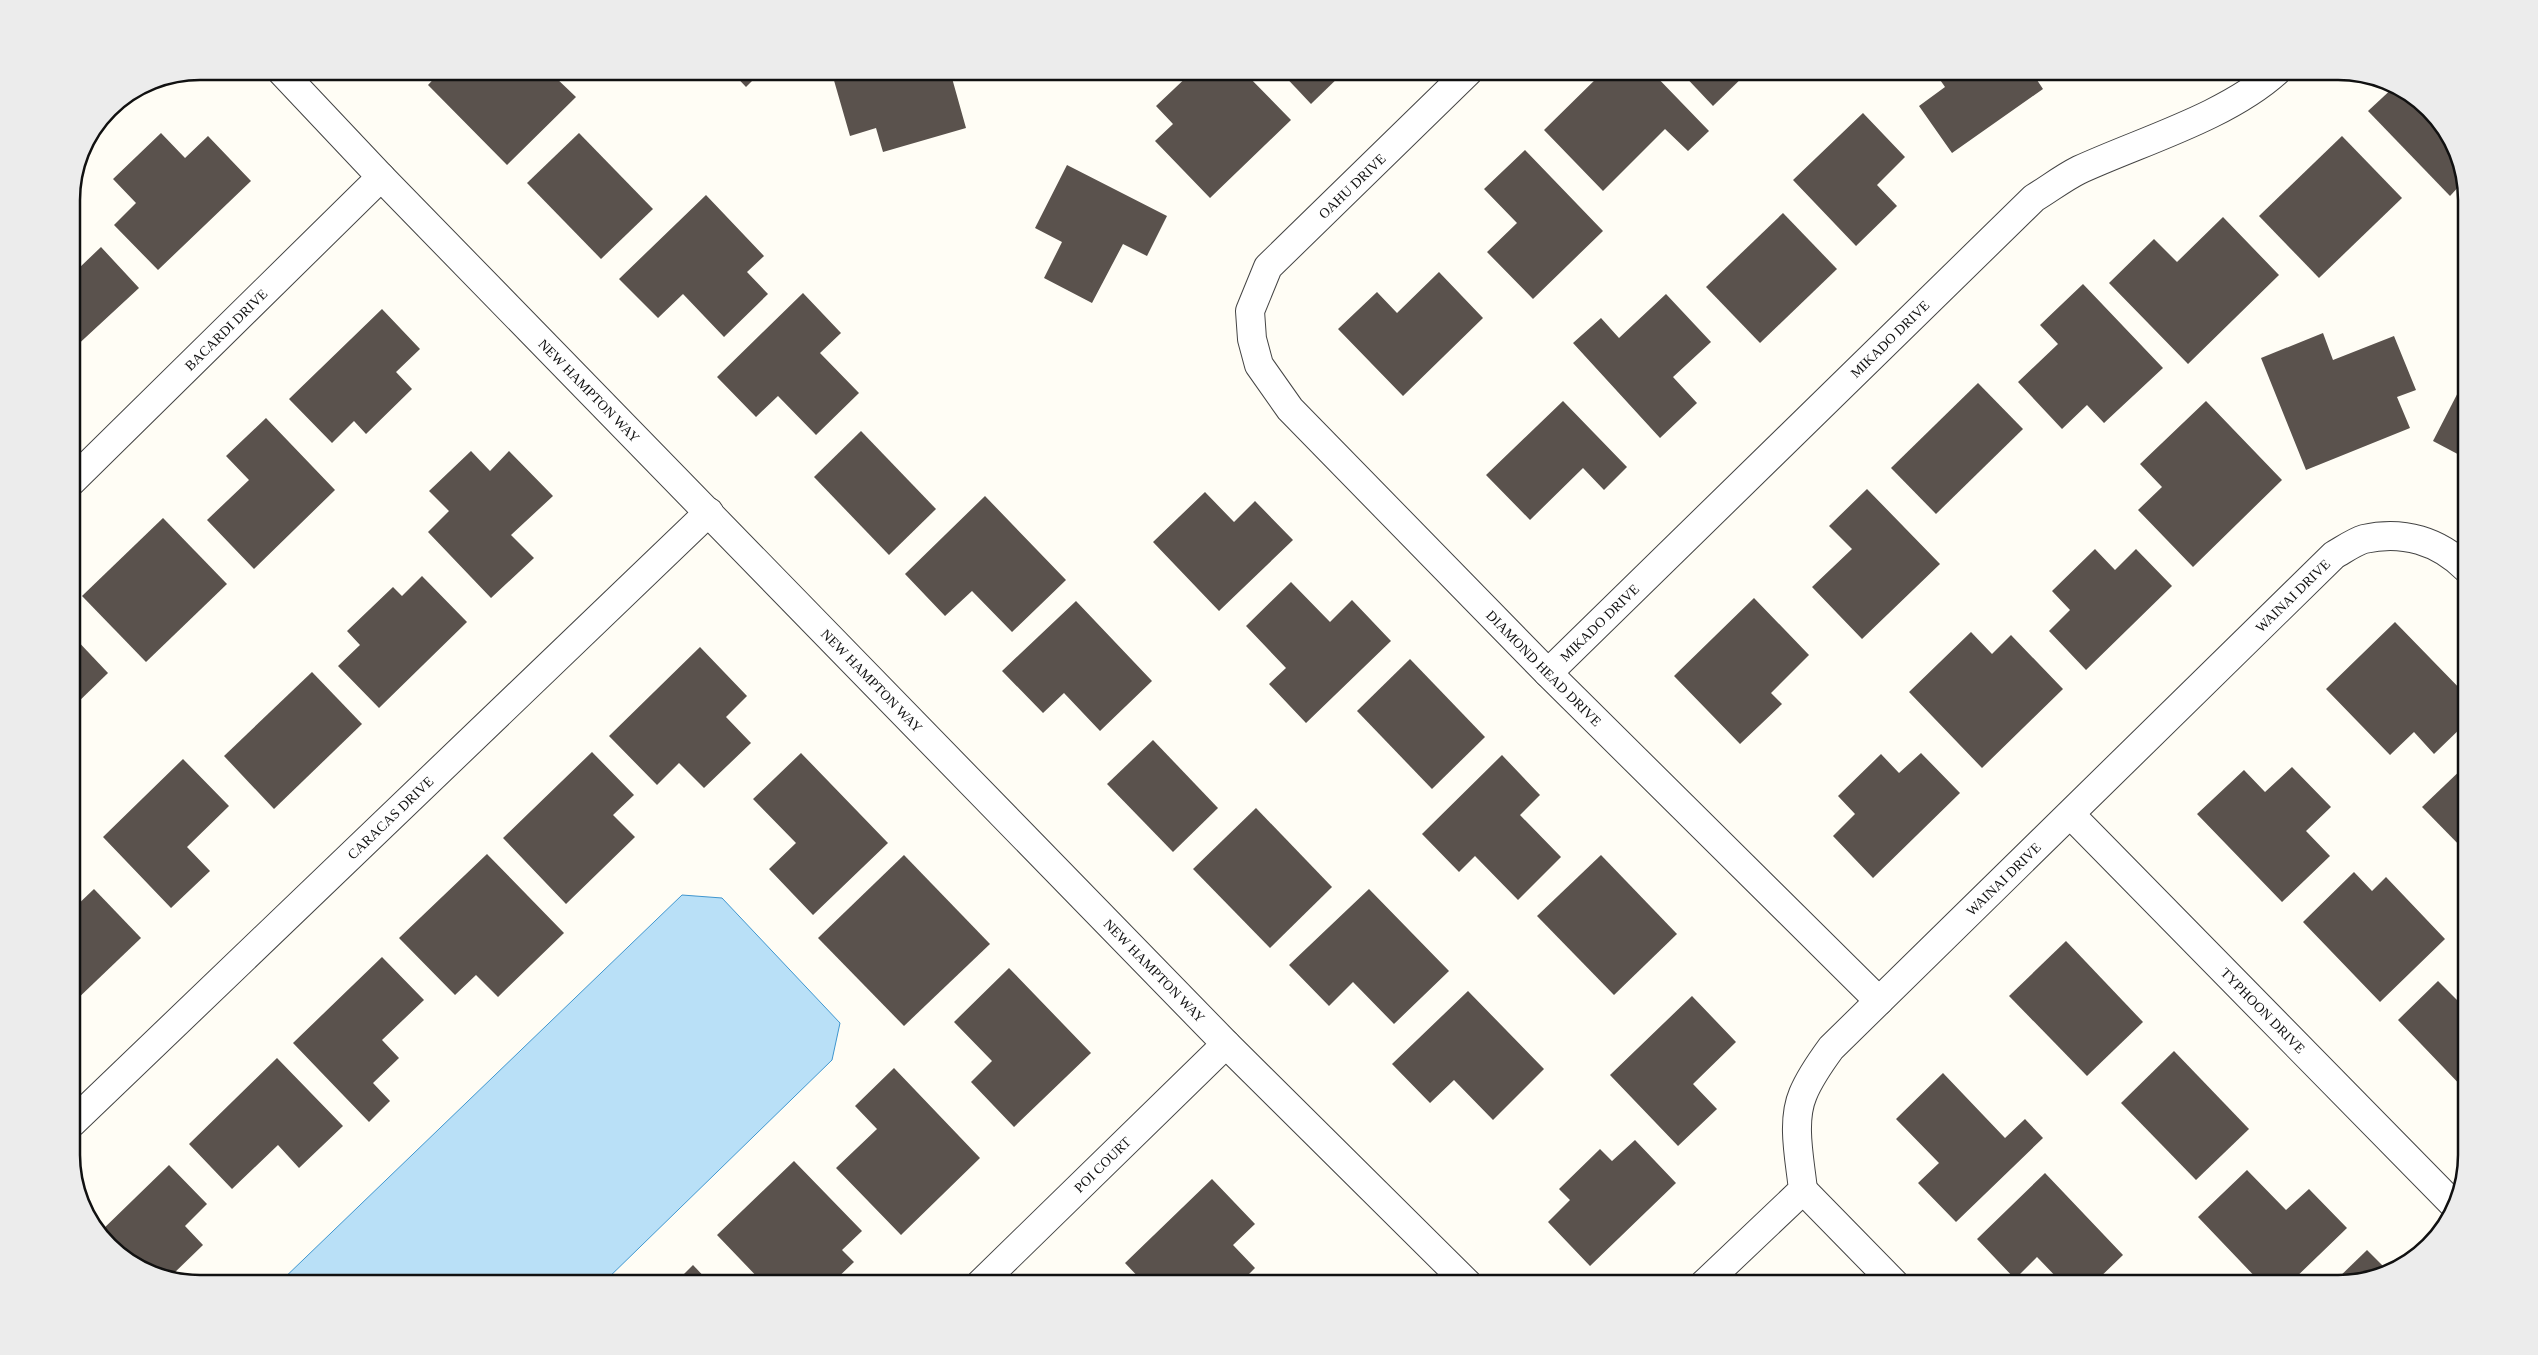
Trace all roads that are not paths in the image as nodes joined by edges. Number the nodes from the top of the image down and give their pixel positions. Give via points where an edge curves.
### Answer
1 (289, 80) edge
2 (1460, 80) edge
3 (2265, 80) edge
4 (381, 177) junction
5 (1250, 311) joint
6 (80, 473) edge
7 (709, 512) junction
8 (2458, 560) edge
9 (1548, 673) junction
10 (2071, 815) junction
11 (1879, 1001) junction
12 (1226, 1044) junction
13 (80, 1115) edge
14 (1803, 1190) junction
15 (2449, 1200) edge
16 (989, 1275) edge
17 (1459, 1275) edge
18 (1713, 1275) edge
19 (1887, 1275) edge

1 - 4 street, NEW HAMPTON WAY
2 - 5 street, OAHU DRIVE via 1268,268
3 - 9 street, MIKADO DRIVE via 2246,95 2153,140 2078,171 2034,198
4 - 6 street, BACARDI DRIVE
4 - 7 street, NEW HAMPTON WAY
5 - 9 street, DIAMOND HEAD DRIVE via 1252,339 1259,365 1290,409
7 - 12 street, NEW HAMPTON WAY
7 - 13 street, CARACAS DRIVE
8 - 10 street, WAINAI DRIVE via 2424,539 2394,536 2363,539 2334,556
9 - 11 street, DIAMOND HEAD DRIVE
10 - 11 street, WAINAI DRIVE
10 - 15 street, TYPHOON DRIVE
11 - 14 street, WAINAI DRIVE via 1831,1048 1802,1096 1798,1132
12 - 16 street, POI COURT
12 - 17 street, NEW HAMPTON WAY
14 - 18 street
14 - 19 street

